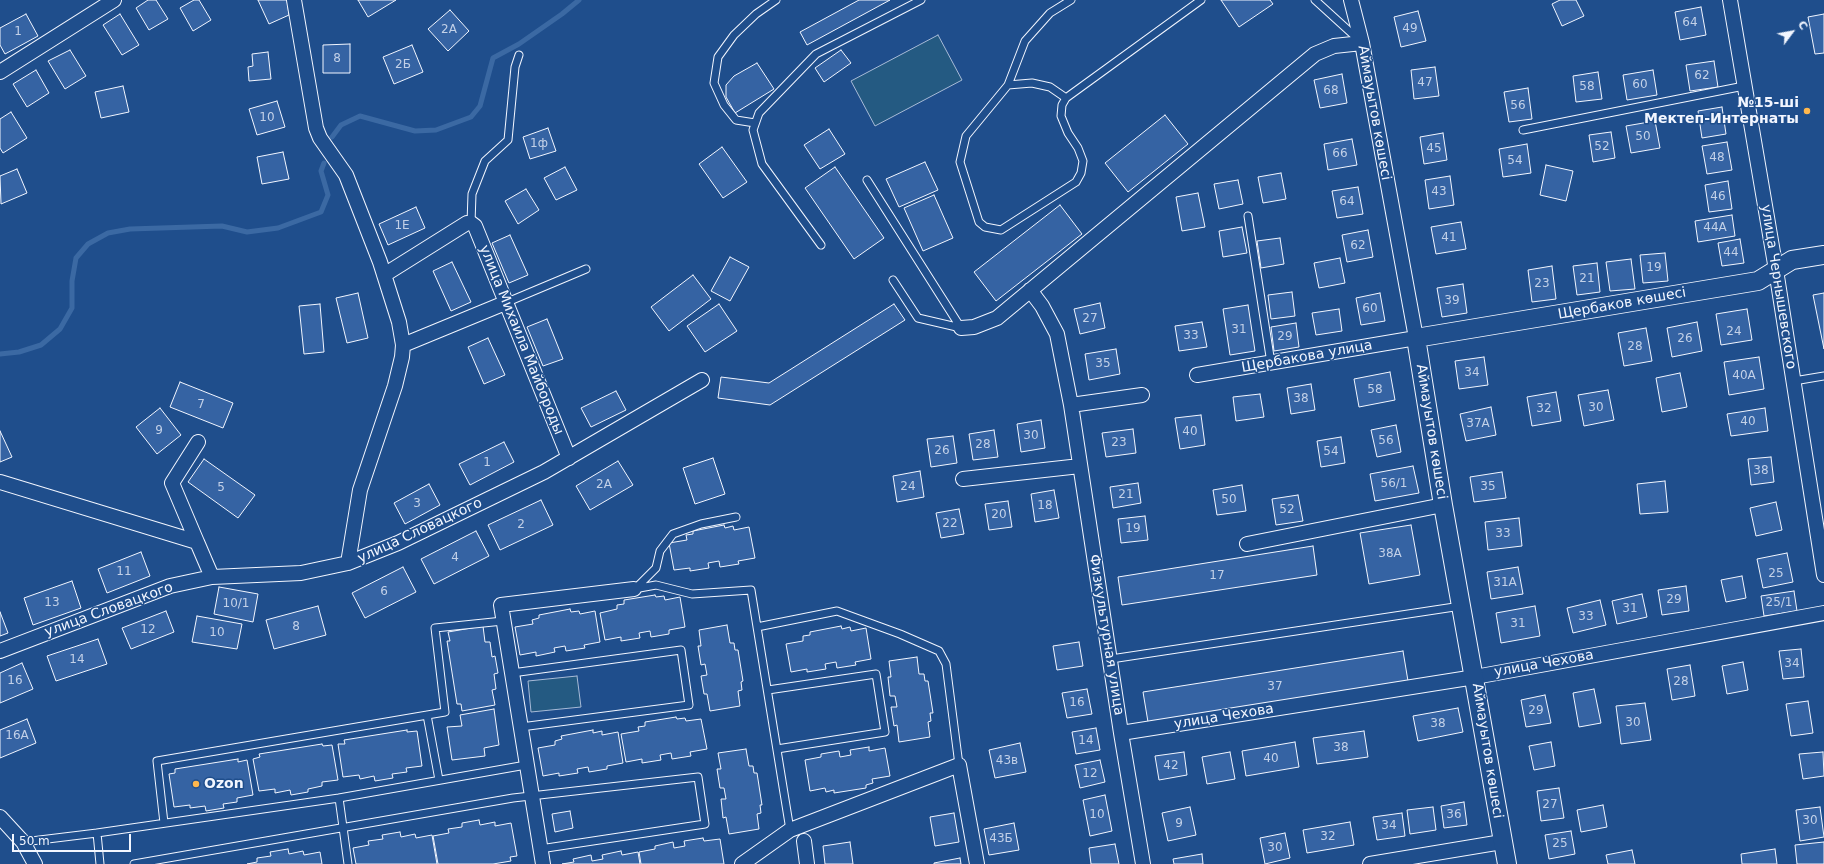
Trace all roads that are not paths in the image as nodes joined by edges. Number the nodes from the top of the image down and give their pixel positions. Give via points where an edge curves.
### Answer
1 (114, 0) edge
2 (294, 0) edge
3 (776, 0) edge
4 (921, 0) edge
5 (1071, 0) edge
6 (1201, 0) edge
7 (1315, 0) edge
8 (1351, 0) edge
9 (1730, 0) edge
10 (1362, 43) junction
11 (519, 55) dead end
12 (0, 72) edge
13 (1008, 85) junction
14 (1744, 86) junction
15 (1066, 98) junction
16 (755, 123) junction
17 (1523, 130) dead end
18 (867, 180) dead end
19 (1248, 216) dead end
20 (472, 223) junction
21 (821, 245) dead end
22 (1824, 255) edge
23 (586, 269) dead end
24 (1776, 270) junction
25 (384, 275) junction
26 (893, 280) dead end
27 (1030, 290) junction
28 (505, 303) junction
29 (961, 328) junction
30 (1416, 338) junction
31 (403, 345) junction
32 (1271, 363) junction
33 (1197, 375) dead end
34 (1824, 376) edge
35 (702, 380) dead end
36 (1794, 381) junction
37 (1142, 395) dead end
38 (1071, 405) junction
39 (198, 442) dead end
40 (569, 458) junction
41 (1080, 466) junction
42 (963, 479) dead end
43 (0, 482) edge
44 (1443, 505) junction
45 (736, 517) dead end
46 (197, 542) junction
47 (1247, 544) dead end
48 (348, 563) junction
49 (1824, 575) edge
50 (212, 577) junction
51 (634, 589) junction
52 (1461, 606) junction
53 (1824, 613) edge
54 (503, 621) junction
55 (757, 627) junction
56 (0, 651) edge
57 (1111, 659) junction
58 (512, 673) junction
59 (1475, 677) junction
60 (768, 690) junction
61 (427, 715) junction
62 (521, 727) junction
63 (1121, 733) junction
64 (777, 749) junction
65 (526, 765) junction
66 (959, 765) junction
67 (438, 780) junction
68 (532, 796) junction
69 (339, 798) junction
70 (0, 817) edge
71 (164, 823) junction
72 (342, 828) junction
73 (790, 830) junction
74 (97, 833) junction
75 (804, 841) dead end
76 (23, 842) junction
77 (1502, 842) junction
78 (540, 849) junction
79 (35, 864) edge
80 (100, 864) edge
81 (134, 864) edge
82 (348, 864) edge
83 (543, 864) edge
84 (742, 864) edge
85 (807, 864) edge
86 (977, 864) edge
87 (1143, 864) edge
88 (1370, 864) edge
89 (1507, 864) edge

1 - 12 street
2 - 25 street via 316,128 320,138 346,175
3 - 16 lane via 756,14 734,35 718,57 714,83 724,105 736,120
4 - 16 lane via 816,54 759,112
5 - 13 lane via 1050,13 1025,41
6 - 15 lane
7 - 10 lane
8 - 10 street, Аймауытов көшесі
9 - 14 street, улица Чернышевского
10 - 27 street via 1334,46 1315,54
10 - 30 street, Аймауытов көшесі
11 - 20 lane via 515,67 508,140 486,161 472,194
13 - 15 lane via 1032,83 1050,87
13 - 15 lane via 966,136 960,162 979,222 994,230 1001,230 1076,182 1081,173 1083,161 1061,116
14 - 17 lane
14 - 24 street, улица Чернышевского
16 - 21 lane via 753,130 762,164
18 - 29 lane
19 - 32 lane
20 - 25 street
20 - 28 street, улица Михаила Майбороды
22 - 24 street, Щербаков көшесі via 1792,260
23 - 28 lane
24 - 30 street, Щербаков көшесі via 1758,281
24 - 36 street, улица Чернышевского
25 - 31 street via 399,322
26 - 29 lane via 918,318
27 - 29 street via 997,318 974,327
27 - 38 street, Физкультурная улица via 1057,334
28 - 31 street
28 - 40 street, улица Михаила Майбороды
30 - 32 street, Щербакова улица
30 - 44 street, Аймауытов көшесі
31 - 48 street via 395,386 360,490
32 - 33 street, Щербакова улица
34 - 36 lane
35 - 40 street, улица Словацкого
36 - 49 street, улица Чернышевского
37 - 38 street
38 - 41 street, Физкультурная улица
39 - 46 street via 172,483
40 - 48 street, улица Словацкого via 398,543
41 - 42 street
41 - 57 street, Физкультурная улица
43 - 46 street
44 - 47 street
44 - 52 street, Аймауытов көшесі
45 - 51 lane via 701,524 673,534 660,551 656,568
46 - 50 street
48 - 50 street, улица Словацкого via 301,573
50 - 56 street, улица Словацкого via 170,586
51 - 54 street via 501,605
51 - 55 lane via 656,585 692,594 751,590
52 - 57 lane
52 - 59 street, Аймауытов көшесі
53 - 59 street, улица Чехова
54 - 58 street
54 - 61 lane via 435,628 445,712
55 - 60 lane
55 - 66 lane via 837,612 939,651 946,664
57 - 63 street, Физкультурная улица
58 - 62 street
58 - 62 lane via 681,650 689,705
59 - 63 street, улица Чехова
59 - 77 street, Аймауытов көшесі
60 - 64 lane
60 - 64 lane via 876,674 885,732
61 - 67 lane
61 - 71 lane via 157,761
62 - 65 street
63 - 87 street, Физкультурная улица
64 - 73 lane
65 - 67 lane
65 - 68 street
66 - 73 street
66 - 86 street
67 - 69 lane
68 - 72 lane
68 - 78 street
68 - 78 lane via 698,777 705,824
69 - 71 lane
69 - 72 lane
70 - 76 street
71 - 74 lane
72 - 81 lane
72 - 82 lane
73 - 84 street
74 - 76 lane
74 - 80 lane
75 - 85 street
76 - 79 street
77 - 88 street
77 - 89 street, Аймауытов көшесі
78 - 83 street

